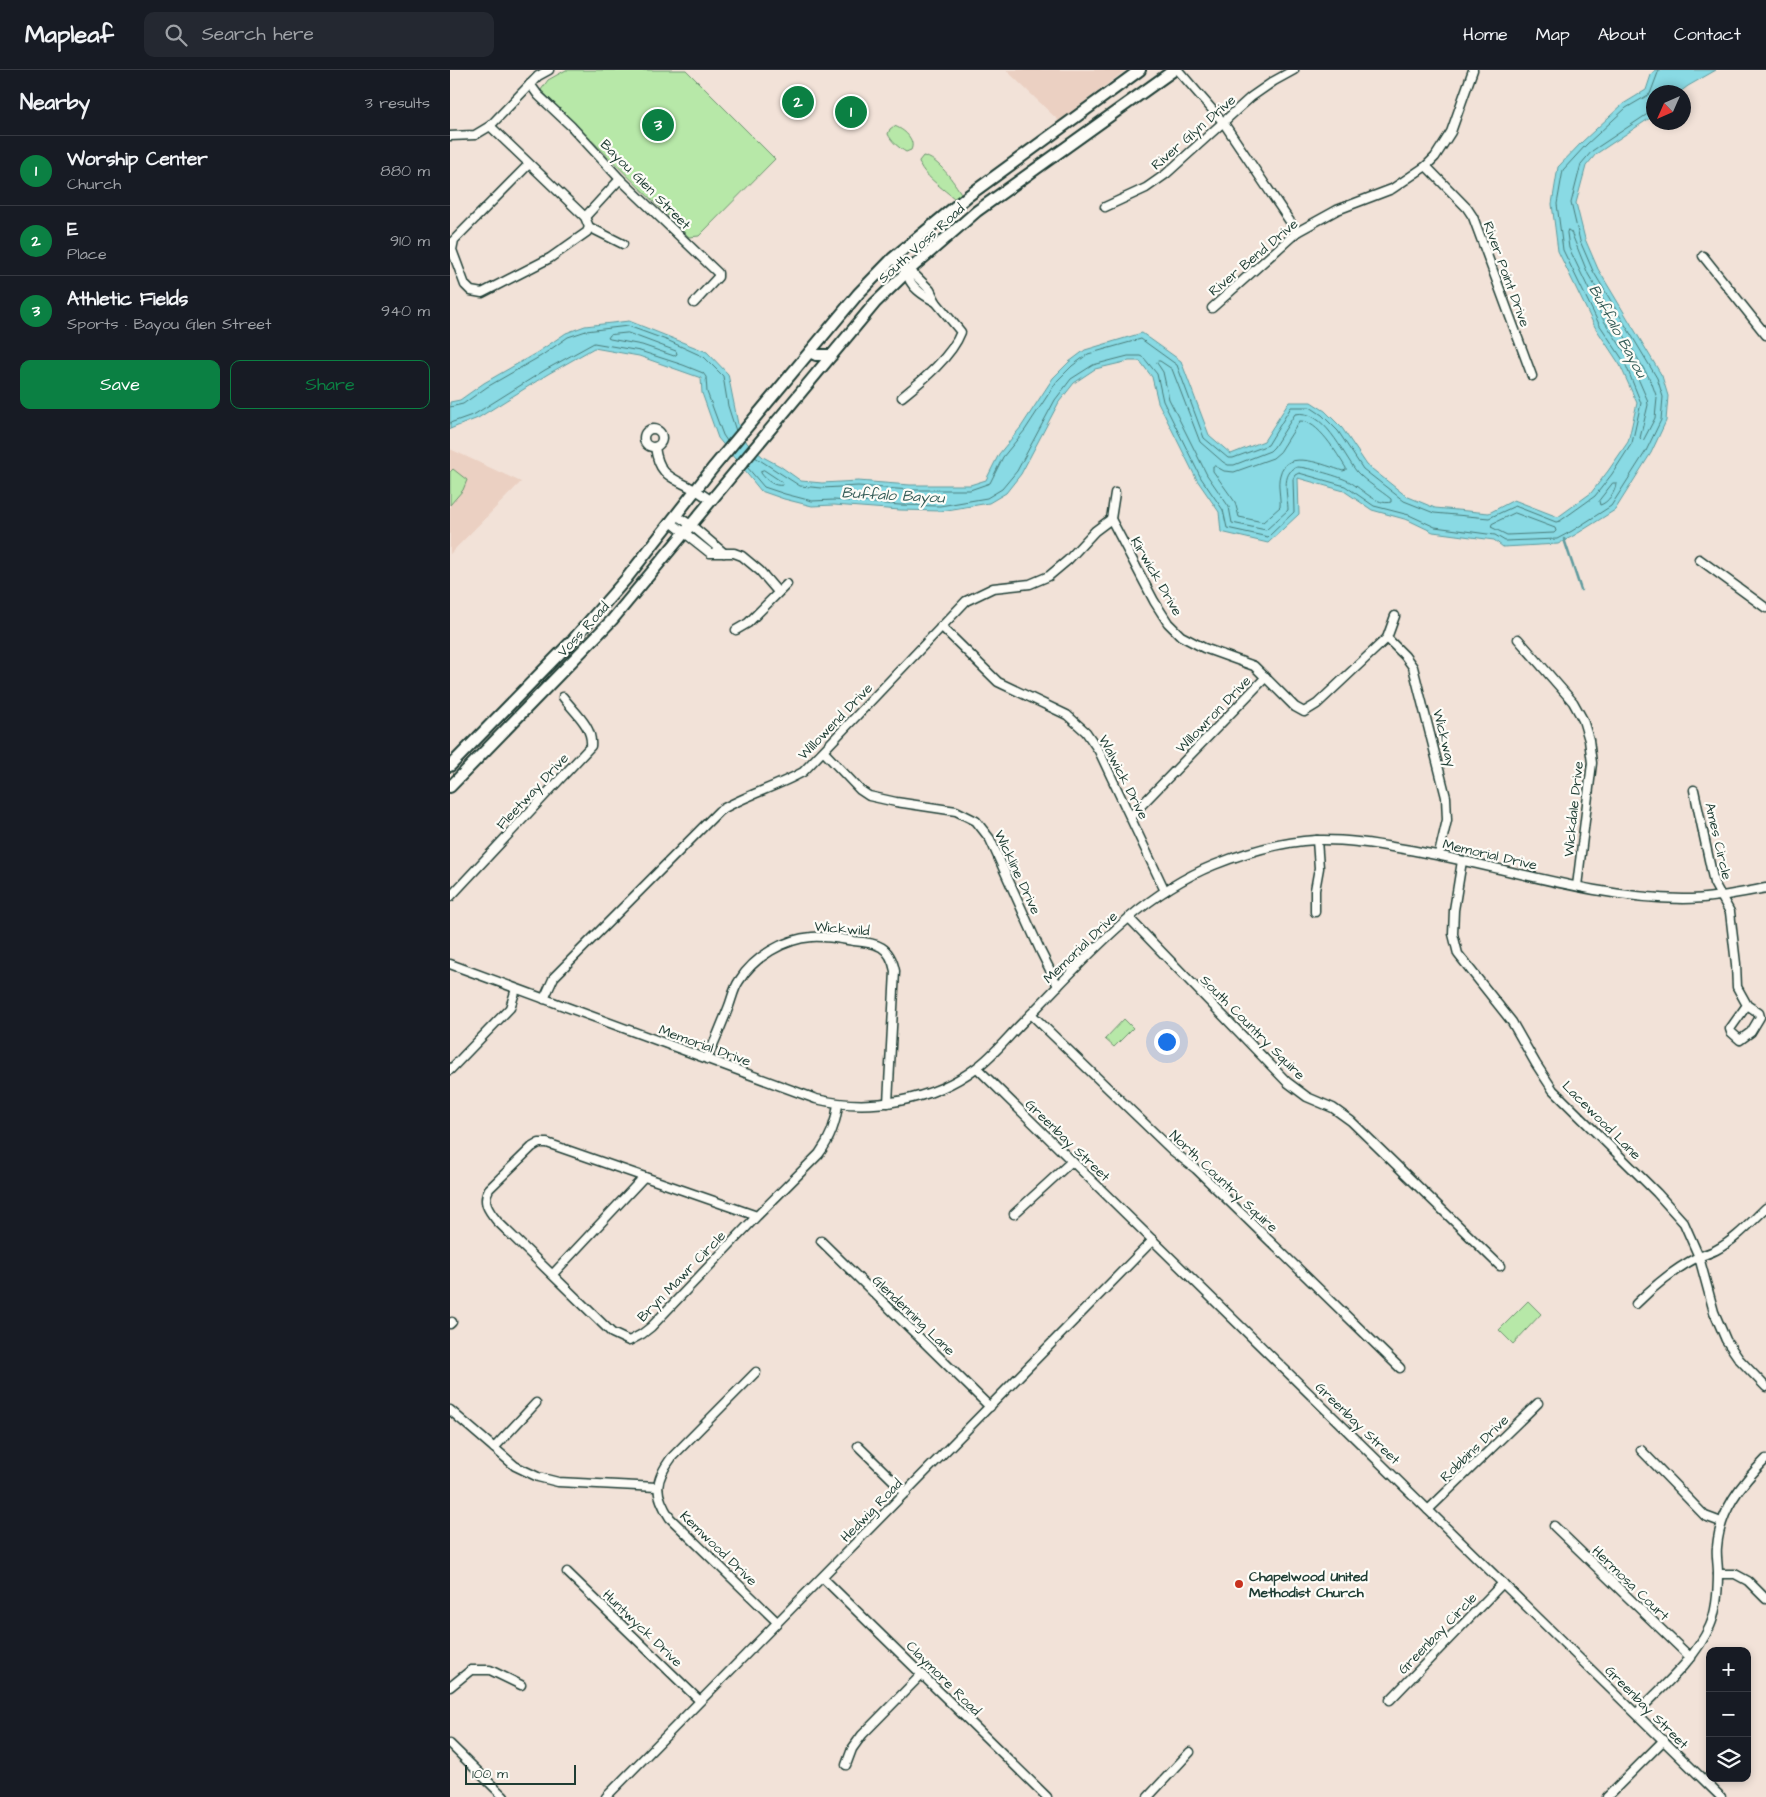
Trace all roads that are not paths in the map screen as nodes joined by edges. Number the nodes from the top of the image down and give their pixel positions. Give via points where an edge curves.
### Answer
1 (549, 70) edge
2 (1140, 70) edge
3 (1174, 70) edge
4 (1178, 70) edge
5 (1294, 70) edge
6 (1473, 70) edge
7 (536, 73) edge
8 (530, 84) junction
9 (1223, 122) junction
10 (490, 126) junction
11 (1058, 130) junction
12 (450, 136) edge
13 (1069, 146) junction
14 (529, 164) junction
15 (1426, 166) junction
16 (620, 179) junction
17 (1105, 207) dead end
18 (585, 217) junction
19 (589, 227) junction
20 (1297, 232) junction
21 (623, 244) dead end
22 (1703, 256) dead end
23 (893, 258) junction
24 (907, 272) junction
25 (694, 303) dead end
26 (1212, 308) dead end
27 (1766, 336) edge
28 (810, 352) junction
29 (832, 355) junction
30 (1532, 376) dead end
31 (902, 396) dead end
32 (655, 447) dead end
33 (712, 469) joint
34 (728, 482) joint
35 (696, 490) junction
36 (1115, 492) dead end
37 (712, 501) junction
38 (674, 519) junction
39 (1111, 520) junction
40 (687, 529) junction
41 (1699, 559) dead end
42 (626, 578) junction
43 (787, 584) dead end
44 (637, 589) junction
45 (778, 592) junction
46 (1766, 608) edge
47 (1395, 616) dead end
48 (941, 626) junction
49 (736, 630) dead end
50 (1387, 638) junction
51 (1518, 639) dead end
52 (1266, 677) junction
53 (563, 698) dead end
54 (508, 707) junction
55 (518, 718) junction
56 (824, 752) junction
57 (450, 766) edge
58 (452, 782) edge
59 (1694, 790) dead end
60 (1131, 816) junction
61 (1318, 840) junction
62 (1439, 854) junction
63 (1462, 860) junction
64 (1577, 886) junction
65 (1766, 888) edge
66 (1164, 891) junction
67 (1722, 896) junction
68 (450, 897) edge
69 (1315, 912) dead end
70 (1128, 918) junction
71 (450, 964) edge
72 (1058, 986) junction
73 (516, 989) junction
74 (544, 999) junction
75 (1747, 1004) junction
76 (1031, 1014) junction
77 (708, 1059) junction
78 (976, 1068) junction
79 (450, 1070) edge
80 (888, 1103) junction
81 (838, 1104) junction
82 (1072, 1161) junction
83 (644, 1177) junction
84 (1766, 1208) edge
85 (1014, 1214) dead end
86 (757, 1216) junction
87 (1153, 1240) junction
88 (821, 1242) dead end
89 (1699, 1257) junction
90 (1500, 1266) dead end
91 (553, 1274) junction
92 (1636, 1304) dead end
93 (1400, 1368) dead end
94 (756, 1372) dead end
95 (1766, 1387) edge
96 (536, 1403) dead end
97 (1538, 1403) dead end
98 (990, 1406) junction
99 (450, 1410) edge
100 (858, 1446) dead end
101 (494, 1448) junction
102 (1641, 1450) dead end
103 (1766, 1459) edge
104 (658, 1487) junction
105 (906, 1493) junction
106 (1428, 1510) junction
107 (1721, 1522) junction
108 (1554, 1526) dead end
109 (567, 1572) dead end
110 (1718, 1574) junction
111 (823, 1578) junction
112 (1503, 1584) junction
113 (1766, 1599) edge
114 (777, 1622) junction
115 (1691, 1658) junction
116 (922, 1674) junction
117 (521, 1684) dead end
118 (450, 1687) edge
119 (1390, 1700) dead end
120 (700, 1701) junction
121 (1637, 1713) junction
122 (1664, 1740) junction
123 (450, 1744) edge
124 (1190, 1752) dead end
125 (846, 1765) dead end
126 (608, 1796) edge
127 (504, 1797) edge
128 (1047, 1797) edge
129 (1148, 1797) edge
130 (1607, 1797) edge
131 (1721, 1797) edge

1 - 7 street
2 - 11 main road, South Voss Road
3 - 13 main road, South Voss Road
4 - 9 street
5 - 9 street, River Glyn Drive via 1252,97
6 - 15 street, River Bend Drive via 1451,132
7 - 8 street
8 - 10 street
8 - 16 street, Bayou Glen Street
9 - 17 street, River Glyn Drive via 1166,174 1146,188
9 - 20 street
10 - 12 street via 475,135
10 - 14 street
11 - 13 main road
11 - 23 main road, South Voss Road via 968,196
13 - 24 main road, South Voss Road via 977,211
14 - 18 street
14 - 19 street via 454,240 452,250 465,285 471,291 482,293 550,258 587,232
15 - 20 street, River Bend Drive via 1392,189 1337,210
15 - 30 street, River Point Drive via 1473,217
16 - 18 street
16 - 25 street, Bayou Glen Street via 718,273
18 - 19 street
19 - 21 street
20 - 26 street, River Bend Drive
22 - 27 street
23 - 24 street
23 - 28 main road, South Voss Road
24 - 29 main road, South Voss Road via 875,303
24 - 31 street via 930,290 961,332 956,344
28 - 29 main road
28 - 33 main road, South Voss Road
29 - 34 main road, South Voss Road
32 - 35 street via 657,459 666,473
33 - 35 main road, Voss Road
34 - 37 main road, Voss Road
35 - 37 street
35 - 38 main road, Voss Road
36 - 39 street
37 - 40 main road, Voss Road
38 - 40 street
38 - 42 main road, Voss Road
39 - 48 street, Willowend Drive via 1048,576 1030,584 993,588 966,601
39 - 52 street, Kirwick Drive via 1168,624 1204,648 1254,666
40 - 44 main road, Voss Road
40 - 45 street via 724,554 742,556
41 - 46 street
42 - 44 main road
42 - 54 main road, Voss Road via 571,642
43 - 45 street
44 - 55 main road, Voss Road via 612,620
45 - 49 street via 748,623
47 - 50 street, Willowron Drive
48 - 56 street, Willowend Drive
48 - 60 street, Walwick Drive via 998,682 1067,715 1086,732
50 - 52 street, Willowron Drive via 1317,704 1304,712
50 - 62 street, Wickway via 1413,667 1446,796 1447,820
51 - 64 street, Wickdale Drive via 1573,702 1589,740 1592,762
52 - 60 street, Willowron Drive
53 - 68 street, Fleetway Drive via 587,727 592,736 592,746
54 - 55 main road
54 - 57 main road, Voss Road
55 - 58 main road, Voss Road
56 - 72 street, Wickline Drive via 869,796 956,811 976,821 990,839
56 - 74 street, Willowend Drive via 803,772 719,811 554,977
59 - 67 street, Ames Circle via 1714,883
60 - 66 street, Walwick Drive
61 - 62 street, Memorial Drive via 1363,842
61 - 66 street, Memorial Drive via 1265,848 1234,857 1185,878
61 - 69 street
62 - 63 street, Memorial Drive
63 - 64 street, Memorial Drive
63 - 89 street, Lacewood Lane via 1454,910 1453,934 1458,954 1512,1022 1553,1090 1684,1222
64 - 67 street, Memorial Drive via 1683,899
65 - 67 street, Memorial Drive
66 - 70 street, Memorial Drive
67 - 75 street, Ames Circle via 1730,912 1737,987
70 - 72 street, Memorial Drive
70 - 90 street, South Country Squire via 1287,1082 1351,1121
71 - 73 street, Memorial Drive
72 - 76 street, Memorial Drive
73 - 74 street, Memorial Drive
73 - 79 street via 510,1008
74 - 77 street, Memorial Drive
75 - 75 street, Ames Circle via 1730,1029 1740,1040 1751,1032 1760,1017
76 - 78 street, Memorial Drive
76 - 93 street, North Country Squire
77 - 80 street, Wickwild via 739,981 761,958 786,942 800,938 815,936 872,942 888,952 895,972
77 - 81 street, Memorial Drive via 816,1100
78 - 80 street, Memorial Drive via 936,1090
78 - 82 street, Greenbay Street
80 - 81 street, Memorial Drive
81 - 86 street, Bryn Mawr Circle via 837,1117 827,1143
82 - 85 street
82 - 87 street, Greenbay Street
83 - 86 street, Bryn Mawr Circle
83 - 91 street
83 - 91 street, Bryn Mawr Circle via 539,1143 489,1189 485,1196 490,1213
84 - 89 street via 1736,1236
86 - 91 street, Bryn Mawr Circle via 650,1327 629,1341 612,1333
87 - 98 street, Hedwig Road
87 - 106 street, Greenbay Street
88 - 98 street, Glendenning Lane
89 - 92 street via 1675,1270
89 - 95 street, Lacewood Lane via 1714,1312 1726,1340
94 - 104 street via 672,1457 661,1471
96 - 101 street
97 - 106 street, Robbins Drive
98 - 105 street, Hedwig Road
99 - 101 street
100 - 105 street
101 - 104 street via 514,1466 558,1482
102 - 107 street via 1705,1516
103 - 107 street via 1733,1498
104 - 114 street, Kemwood Drive via 662,1505 670,1518
105 - 111 street, Hedwig Road
106 - 112 street, Greenbay Street
107 - 110 street
108 - 115 street, Hermosa Court
109 - 120 street, Huntwyck Drive
110 - 113 street via 1735,1574 1748,1581
110 - 115 street via 1710,1625
111 - 114 street, Hedwig Road
111 - 116 street, Claymore Road
112 - 119 street, Greenbay Circle
112 - 121 street, Greenbay Street
114 - 120 street, Hedwig Road
115 - 121 street
116 - 125 street via 862,1735
116 - 128 street, Claymore Road
117 - 118 street via 490,1670 470,1670
120 - 126 street, Hedwig Road
121 - 122 street, Greenbay Street
122 - 130 street
122 - 131 street, Greenbay Street
123 - 127 street
124 - 129 street

